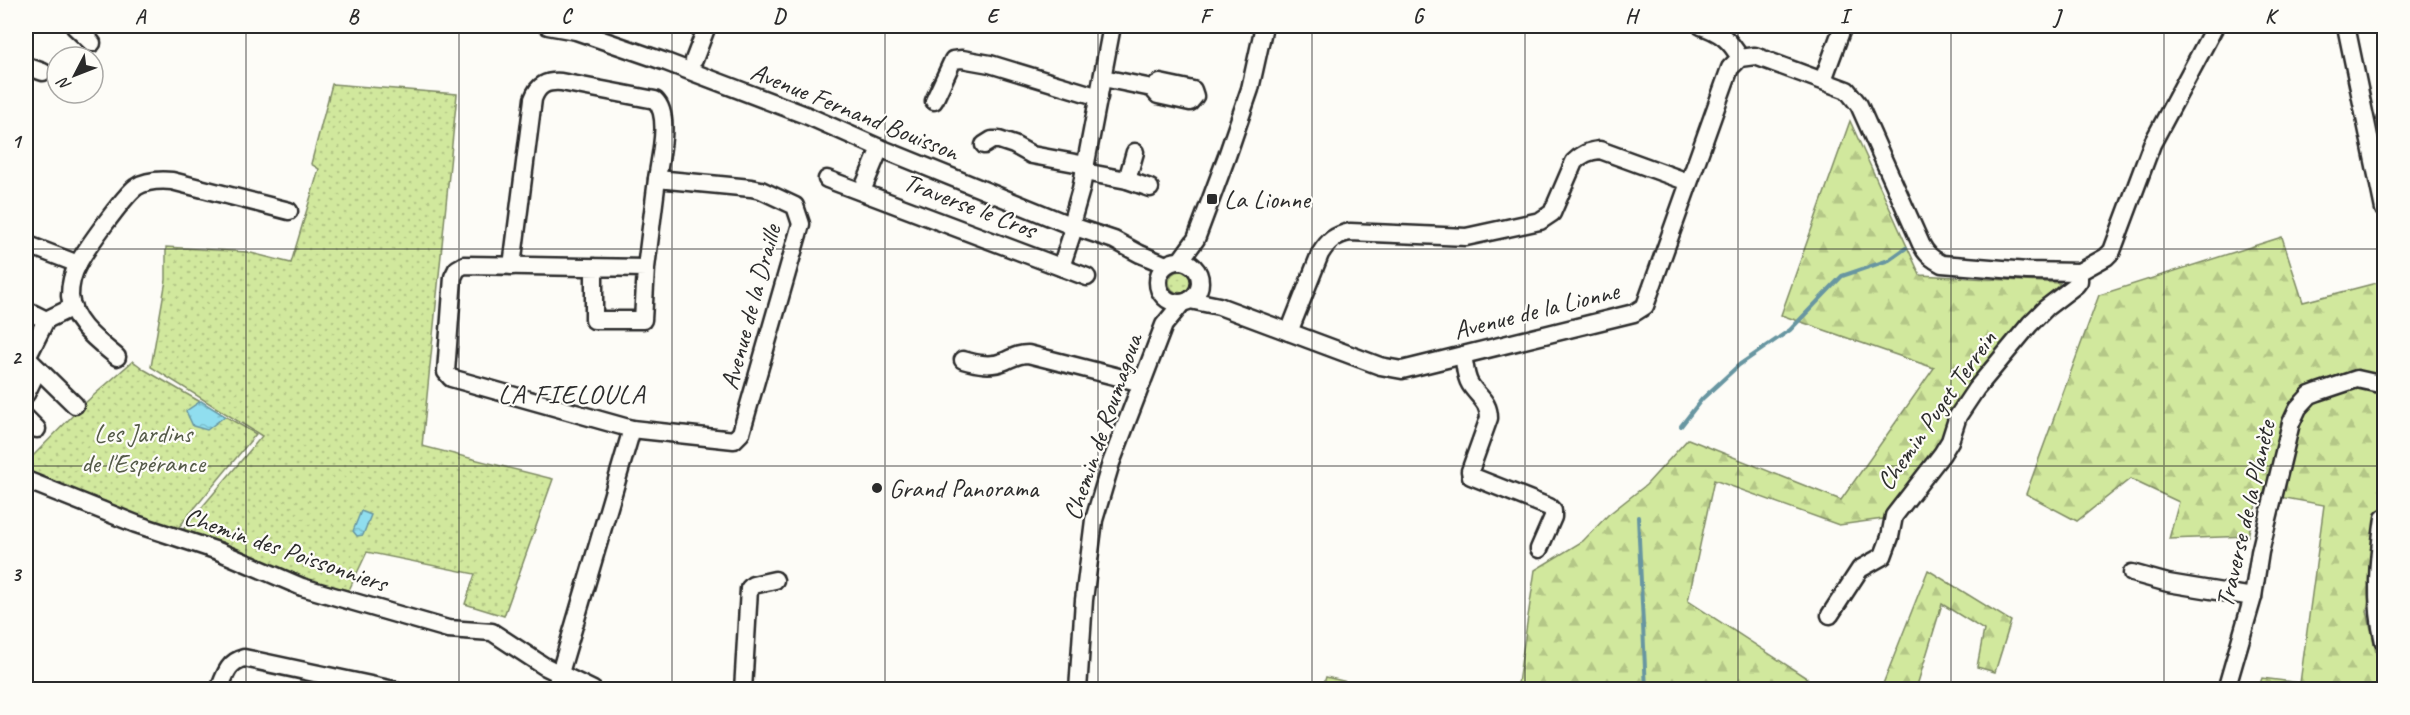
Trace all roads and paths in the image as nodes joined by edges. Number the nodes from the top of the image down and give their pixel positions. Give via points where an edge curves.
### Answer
1 (74, 26) edge
2 (548, 26) edge
3 (707, 26) edge
4 (1113, 26) edge
5 (1264, 26) edge
6 (1701, 26) edge
7 (1843, 26) edge
8 (2215, 26) edge
9 (2346, 26) edge
10 (577, 28) edge
11 (92, 43) dead end
12 (1740, 58) junction
13 (694, 60) dead end
14 (26, 66) edge
15 (43, 72) dead end
16 (1103, 78) junction
17 (1823, 80) junction
18 (1152, 88) dead end
19 (1099, 97) junction
20 (934, 101) dead end
21 (984, 145) dead end
22 (880, 148) junction
23 (1135, 152) dead end
24 (1085, 169) junction
25 (657, 178) junction
26 (827, 179) dead end
27 (1127, 180) junction
28 (1688, 182) junction
29 (1150, 188) dead end
30 (862, 191) junction
31 (2385, 209) edge
32 (289, 211) dead end
33 (1072, 226) junction
34 (26, 244) edge
35 (78, 264) junction
36 (512, 266) junction
37 (594, 267) junction
38 (1061, 267) junction
39 (646, 268) junction
40 (2079, 272) junction
41 (1177, 275) junction
42 (1087, 276) dead end
43 (1186, 302) junction
44 (1219, 306) junction
45 (73, 307) junction
46 (26, 310) edge
47 (46, 320) junction
48 (1164, 325) junction
49 (1289, 333) junction
50 (1463, 355) junction
51 (117, 357) dead end
52 (963, 360) dead end
53 (30, 361) edge
54 (1142, 382) junction
55 (2385, 385) edge
56 (26, 394) edge
57 (75, 405) dead end
58 (632, 429) junction
59 (26, 480) edge
60 (2385, 518) edge
61 (1539, 549) dead end
62 (2132, 573) dead end
63 (775, 580) dead end
64 (2253, 597) junction
65 (1830, 615) dead end
66 (2385, 642) edge
67 (557, 682) edge
68 (219, 690) edge
69 (394, 690) edge
70 (592, 690) edge
71 (743, 690) edge
72 (1078, 690) edge
73 (2226, 690) edge

1 - 11 street
2 - 10 street, Avenue Fernand Bouisson
3 - 13 street
4 - 16 street, Traverse le Cros
5 - 41 street via 1250,89 1196,239
6 - 12 street via 1719,32
7 - 17 street
8 - 40 street, Chemin Puget Terrein via 2152,144 2112,251
9 - 31 street
10 - 22 street, Avenue Fernand Bouisson via 808,116
12 - 17 street via 1755,56
12 - 28 street, Avenue de la Lionne via 1730,68
14 - 15 street
16 - 18 street
16 - 19 street, Traverse le Cros
17 - 40 street via 1846,90 1859,105 1930,257 1942,264
19 - 20 street via 962,59 953,60
19 - 24 street, Traverse le Cros
21 - 24 street via 999,140 1032,155
22 - 30 street, Traverse le Cros
22 - 33 street, Avenue Fernand Bouisson
23 - 27 street
24 - 27 street
24 - 33 street, Traverse le Cros
25 - 36 street via 663,118 655,100 561,82 543,84 533,99
25 - 39 street
25 - 58 street, Avenue de la Draille via 761,190 795,206 801,224 741,433 734,440
26 - 30 street, Traverse le Cros
27 - 29 street
28 - 49 street via 1600,150 1592,151 1574,162 1552,213 1540,221 1466,237 1340,234 1320,254
28 - 50 street, Avenue de la Lionne via 1645,306 1634,313
30 - 38 street, Traverse le Cros
32 - 35 street via 156,180 138,186 125,197
33 - 38 street, Traverse le Cros
33 - 41 street, Avenue Fernand Bouisson via 1114,240
34 - 35 street
35 - 45 street via 71,285
36 - 37 street, Avenue de la Draille
36 - 58 street, Avenue de la Draille via 464,265 457,269 453,277 446,372 451,378
37 - 39 street, Avenue de la Draille
37 - 39 street via 594,320 643,320
38 - 42 street, Traverse le Cros
40 - 65 street, Chemin Puget Terrein via 2076,285 2030,324 1965,404 1942,454 1894,516 1883,556 1860,569
41 - 43 street, Chemin de Roumagoua via 1196,295
41 - 43 street, Avenue de la Lionne via 1174,303
41 - 44 street
41 - 48 street, Chemin de Roumagoua
43 - 44 street, Avenue de la Lionne
43 - 48 street, Chemin de Roumagoua
44 - 49 street, Avenue de la Lionne
45 - 47 street
45 - 51 street via 87,330
46 - 47 street
47 - 53 street
48 - 54 street, Chemin de Roumagoua
49 - 50 street, Avenue de la Lionne via 1392,369
50 - 61 street via 1469,381 1489,410 1471,476 1553,511
52 - 54 street via 991,364 1028,354
53 - 56 street
53 - 57 street
54 - 72 street, Chemin de Roumagoua via 1094,520
55 - 64 street, Traverse de la Planète via 2357,378 2310,395 2298,408 2260,552
58 - 67 street
59 - 67 street, Chemin des Poissonniers via 136,524 218,551 302,587 448,629 492,632
60 - 66 street via 2377,565 2379,622
62 - 64 street
63 - 71 street via 749,589
64 - 73 street, Traverse de la Planète
67 - 70 street, Chemin des Poissonniers
68 - 69 street via 229,666 244,658

